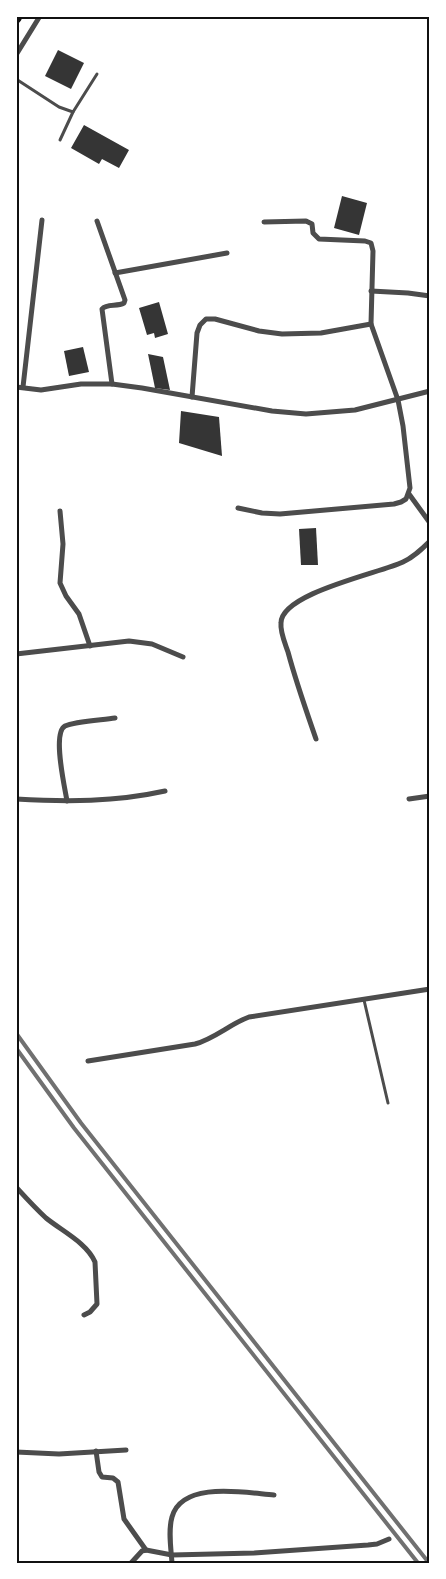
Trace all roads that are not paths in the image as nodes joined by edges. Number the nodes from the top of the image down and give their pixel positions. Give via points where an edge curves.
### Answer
1 (40, 16) edge
2 (16, 55) edge
3 (98, 74) dead end
4 (16, 79) edge
5 (73, 112) junction
6 (60, 140) dead end
7 (42, 220) dead end
8 (97, 221) dead end
9 (264, 222) dead end
10 (227, 253) dead end
11 (115, 273) junction
12 (371, 291) junction
13 (430, 296) edge
14 (371, 324) junction
15 (112, 384) junction
16 (16, 387) edge
17 (23, 387) junction
18 (430, 391) edge
19 (192, 397) junction
20 (398, 400) junction
21 (409, 494) junction
22 (238, 508) dead end
23 (60, 511) dead end
24 (430, 523) edge
25 (430, 541) edge
26 (90, 646) junction
27 (16, 654) edge
28 (183, 657) dead end
29 (115, 718) dead end
30 (316, 739) dead end
31 (165, 791) dead end
32 (430, 796) edge
33 (16, 799) edge
34 (409, 799) dead end
35 (67, 801) junction
36 (430, 989) edge
37 (364, 1000) junction
38 (88, 1061) dead end
39 (388, 1103) dead end
40 (16, 1187) edge
41 (84, 1315) dead end
42 (126, 1450) dead end
43 (96, 1451) junction
44 (16, 1452) edge
45 (274, 1495) dead end
46 (389, 1539) dead end
47 (146, 1550) junction
48 (172, 1555) junction
49 (130, 1563) edge
50 (172, 1563) edge

1 - 2 street
3 - 5 lane
4 - 5 lane via 59,107
5 - 6 lane
7 - 17 street
8 - 11 street
9 - 12 street via 306,221 312,224 313,233 319,239 368,241 372,246
10 - 11 street
11 - 15 street via 125,301 102,309
12 - 13 street
12 - 14 street
14 - 19 street via 282,334 206,319 197,333
14 - 20 street
15 - 17 street via 81,384 42,390
15 - 19 street
16 - 17 street
18 - 20 street
19 - 20 street via 299,414 355,410
20 - 21 street
21 - 22 street via 394,504 288,513 262,514
21 - 24 street
23 - 26 street via 60,583 79,614
25 - 30 street via 406,561 318,591 284,612 282,630
26 - 27 street
26 - 28 street via 141,642
29 - 35 street via 62,728 59,744
31 - 35 street via 136,798
32 - 34 street
33 - 35 street
36 - 37 street
37 - 38 street via 249,1017 195,1044
37 - 39 lane
40 - 41 street via 33,1206 93,1257 97,1304
42 - 43 street
43 - 44 street via 59,1454
43 - 47 street via 100,1476 118,1482 124,1518
45 - 48 street via 213,1491 190,1497 172,1516
46 - 48 street via 368,1545
47 - 48 street
47 - 49 street
48 - 50 street

